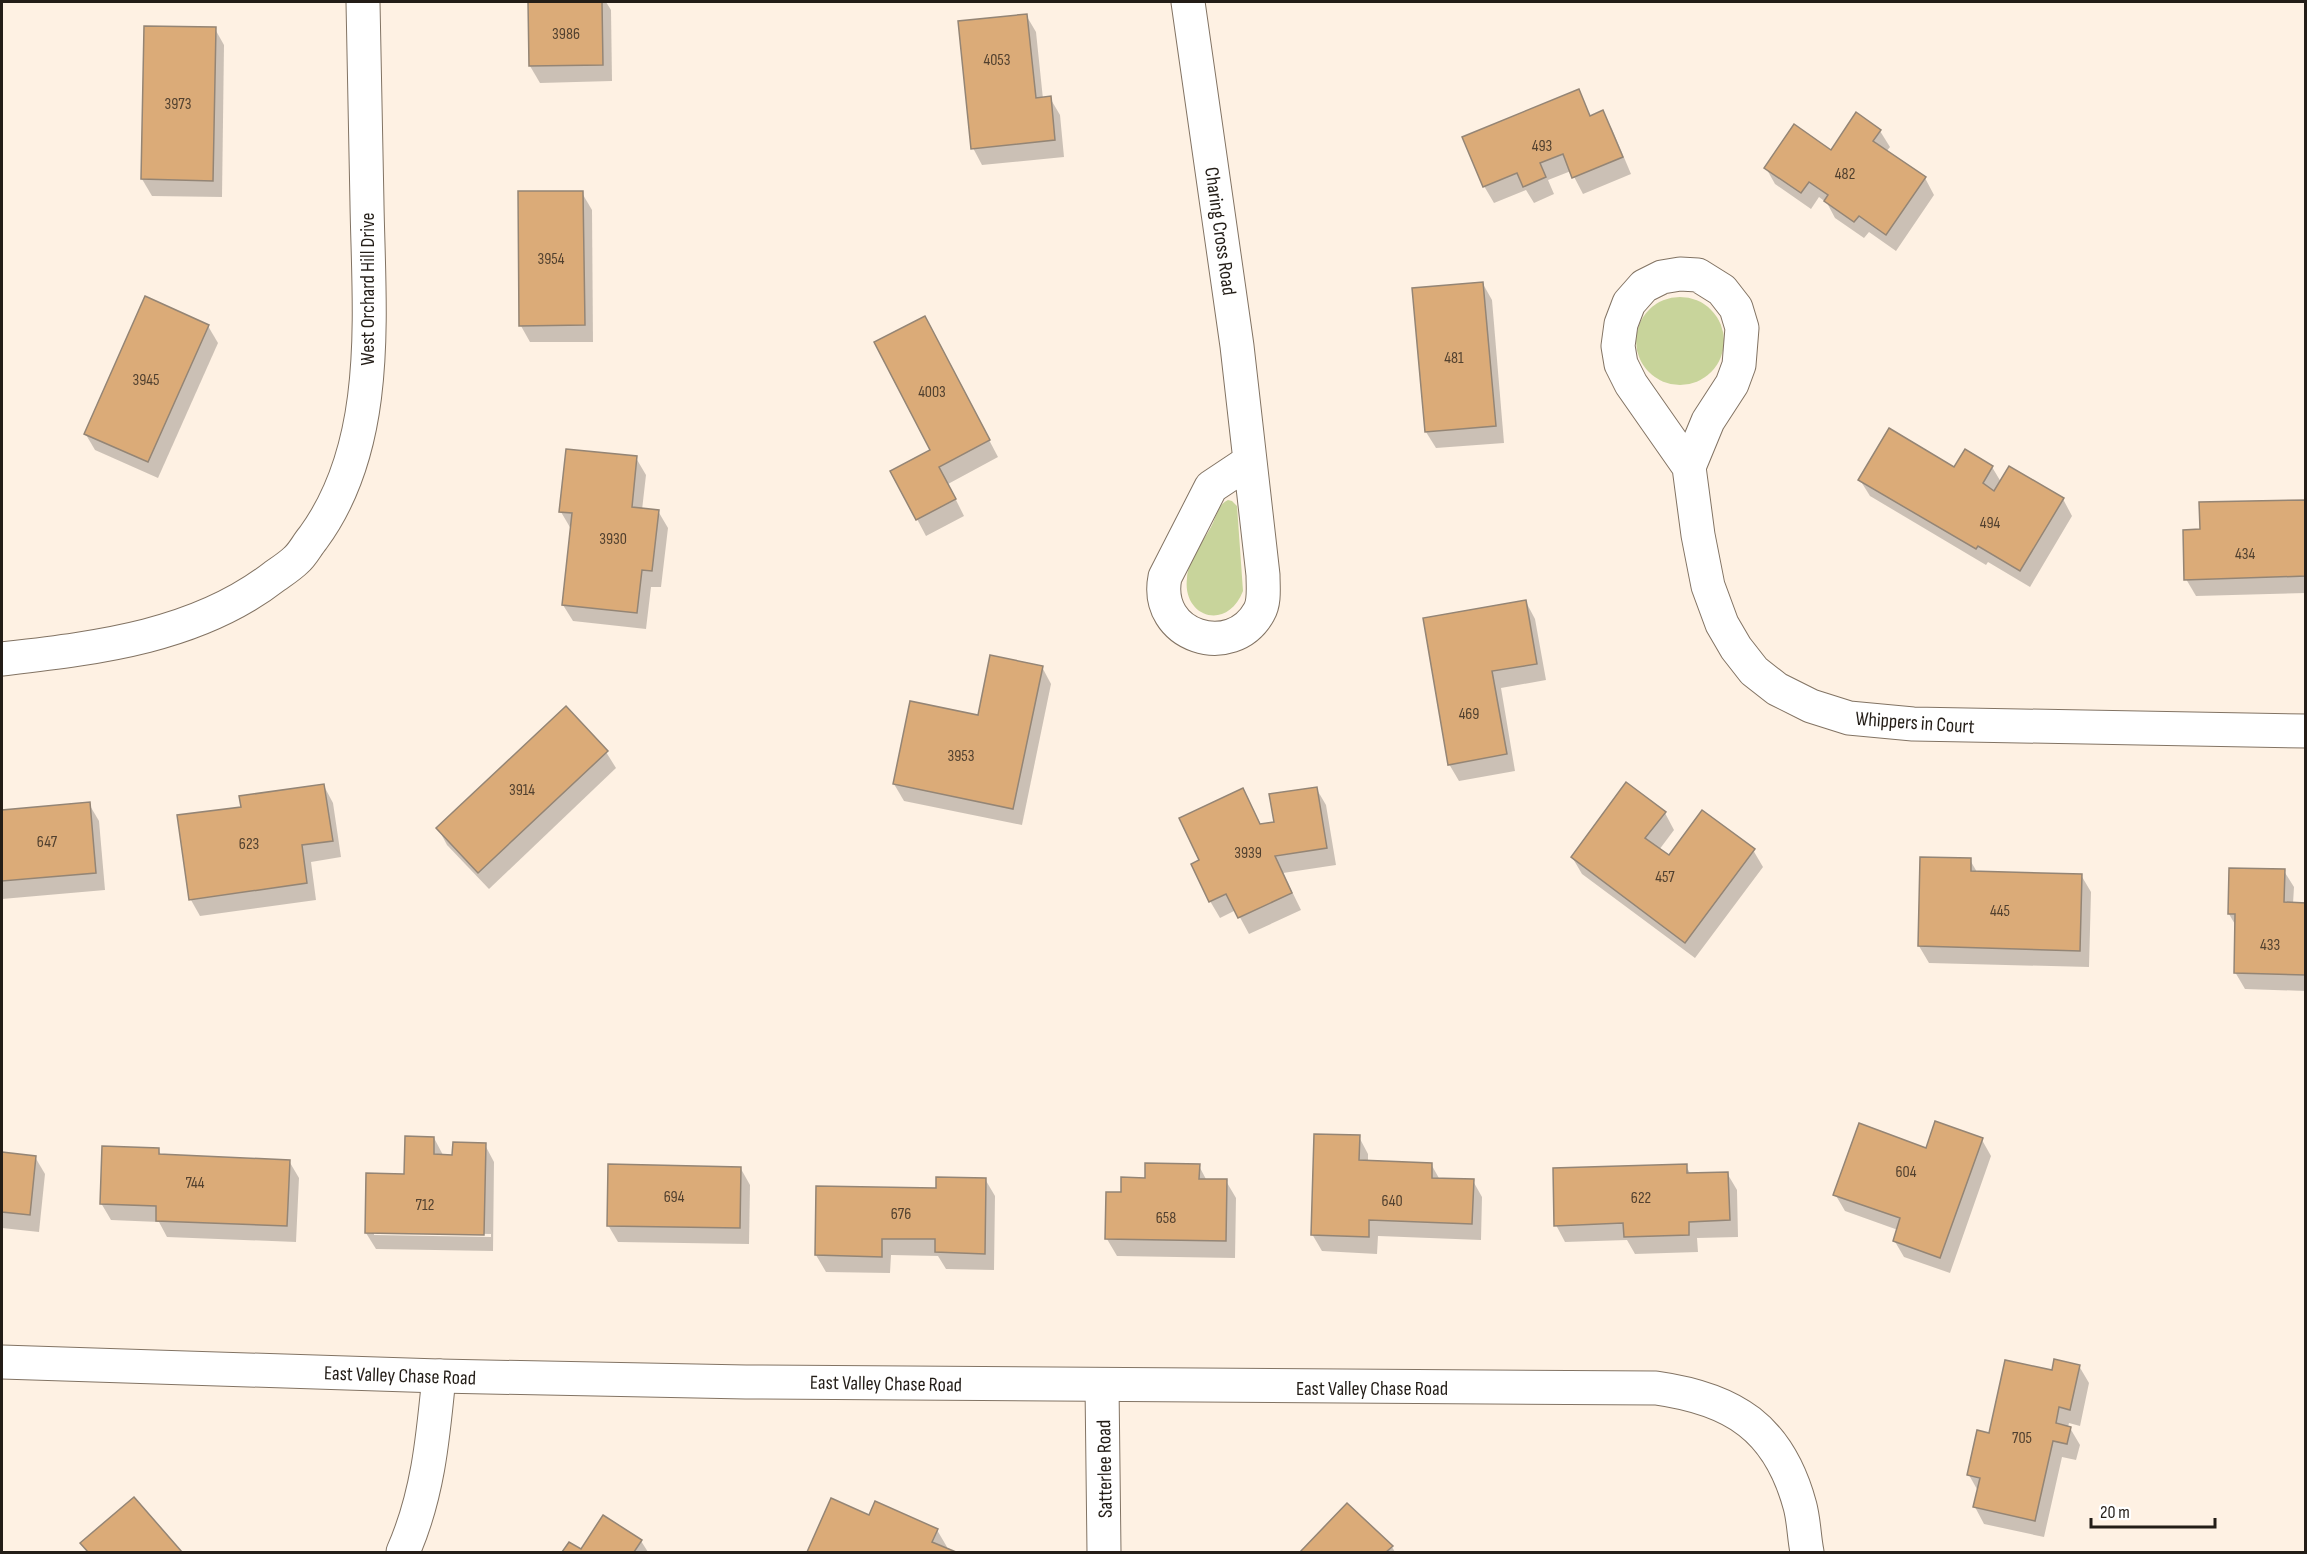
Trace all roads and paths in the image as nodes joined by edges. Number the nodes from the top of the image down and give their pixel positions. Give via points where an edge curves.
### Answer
1 (363, 2) edge
2 (1188, 2) edge
3 (1250, 461) junction
4 (1689, 467) junction
5 (2, 659) edge
6 (2306, 731) edge
7 (2, 1362) edge
8 (439, 1376) junction
9 (1102, 1385) junction
10 (403, 1552) edge
11 (1104, 1552) edge
12 (1806, 1552) edge

1 - 5 street, West Orchard Hill Drive via 368,370 351,459 337,499 296,560 247,596 206,617 156,634
2 - 3 street, Charing Cross Road
3 - 3 street, Charing Cross Road via 1210,487 1165,577 1162,591 1173,618 1184,631 1197,636 1233,634 1248,626 1260,611 1263,575
4 - 4 street, Whippers in Court via 1708,421 1732,384 1739,365 1742,328 1736,308 1722,290 1698,275 1680,274 1644,286 1629,303 1618,346 1631,384
4 - 6 street, Whippers in Court via 1708,586 1722,624 1754,671 1777,689 1811,706 1849,718 1913,724
7 - 8 street, East Valley Chase Road
8 - 9 street, East Valley Chase Road
8 - 10 street via 431,1459
9 - 11 street, Satterlee Road
9 - 12 street, East Valley Chase Road via 1656,1388 1687,1393 1739,1414 1778,1451 1800,1508

